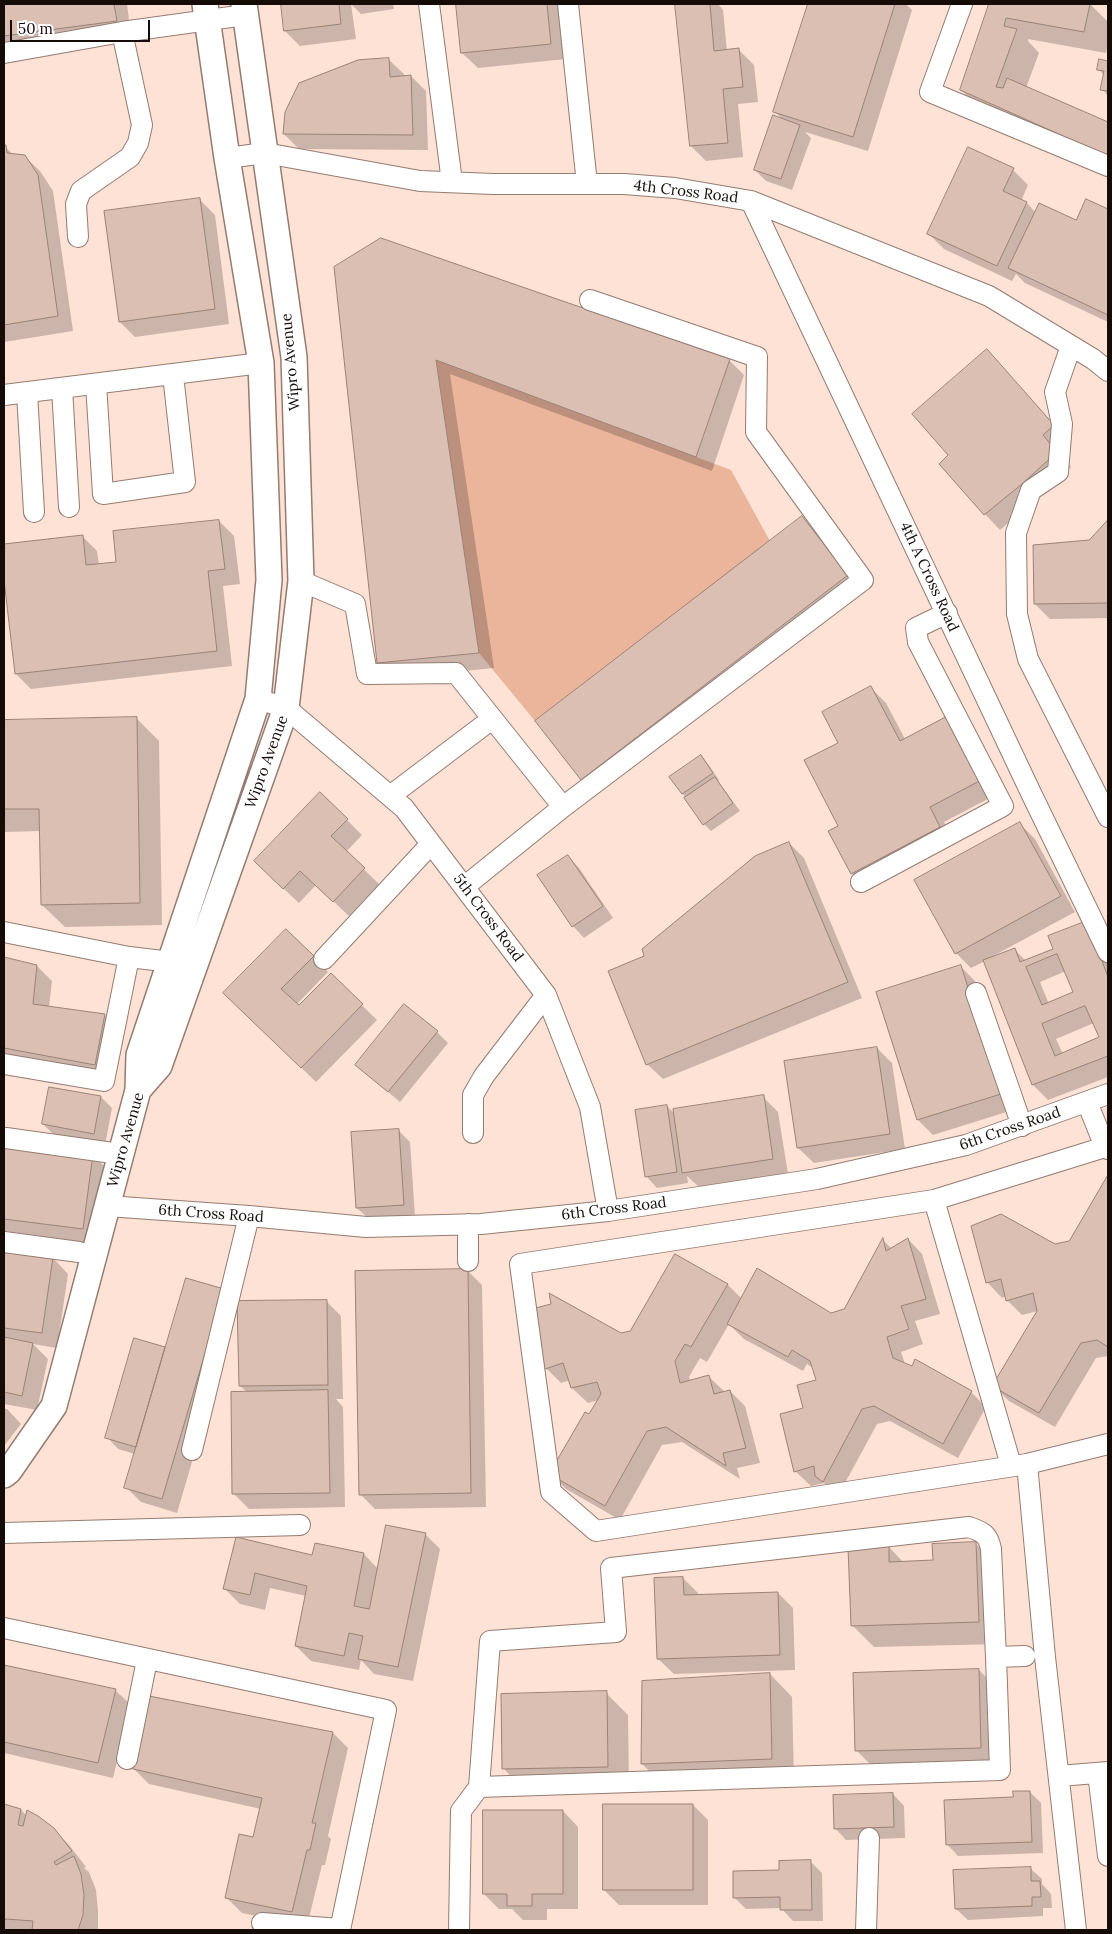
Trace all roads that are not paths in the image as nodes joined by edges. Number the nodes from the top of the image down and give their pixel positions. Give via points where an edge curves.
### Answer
1 (429, 4) edge
2 (568, 4) edge
3 (962, 4) edge
4 (244, 9) edge
5 (206, 12) edge
6 (122, 32) junction
7 (4, 53) edge
8 (265, 153) junction
9 (227, 158) junction
10 (1108, 166) edge
11 (452, 182) junction
12 (587, 184) junction
13 (751, 200) junction
14 (78, 237) dead end
15 (590, 300) dead end
16 (1071, 346) junction
17 (261, 363) junction
18 (1108, 371) edge
19 (173, 375) junction
20 (96, 384) junction
21 (62, 388) junction
22 (26, 393) junction
23 (4, 395) edge
24 (69, 507) dead end
25 (34, 512) dead end
26 (301, 581) junction
27 (946, 613) junction
28 (258, 699) junction
29 (286, 708) junction
30 (492, 719) junction
31 (1031, 793) junction
32 (390, 796) junction
33 (1003, 806) junction
34 (563, 807) junction
35 (1108, 817) edge
36 (431, 844) junction
37 (861, 882) dead end
38 (464, 887) junction
39 (4, 932) edge
40 (1108, 952) edge
41 (129, 957) junction
42 (324, 960) dead end
43 (171, 962) junction
44 (976, 993) dead end
45 (546, 995) junction
46 (4, 1064) edge
47 (138, 1090) junction
48 (1108, 1094) edge
49 (1087, 1102) junction
50 (1022, 1126) junction
51 (473, 1133) dead end
52 (6, 1138) dead end
53 (1106, 1148) edge
54 (120, 1154) junction
55 (934, 1200) junction
56 (107, 1206) junction
57 (608, 1211) junction
58 (249, 1216) junction
59 (468, 1224) junction
60 (4, 1242) edge
61 (93, 1256) junction
62 (468, 1261) dead end
63 (1108, 1444) edge
64 (192, 1450) dead end
65 (1019, 1464) junction
66 (4, 1475) edge
67 (300, 1525) dead end
68 (4, 1533) edge
69 (4, 1628) edge
70 (1025, 1656) dead end
71 (996, 1658) junction
72 (147, 1660) junction
73 (127, 1759) dead end
74 (1103, 1772) edge
75 (1059, 1776) junction
76 (479, 1787) junction
77 (869, 1838) dead end
78 (1108, 1856) edge
79 (262, 1923) dead end
80 (340, 1930) edge
81 (459, 1930) edge
82 (866, 1930) edge
83 (1076, 1930) edge

1 - 11 street
2 - 12 street
3 - 10 street via 930,92
4 - 5 street
4 - 8 main road, Wipro Avenue
5 - 6 street
5 - 9 main road, Wipro Avenue
6 - 7 street
6 - 14 street via 142,125 138,143 130,157 81,191 76,204
8 - 9 street, 4th Cross Road
8 - 11 street, 4th Cross Road via 420,181
8 - 26 main road, Wipro Avenue via 294,357
9 - 17 main road, Wipro Avenue
11 - 12 street, 4th Cross Road
12 - 13 street, 4th Cross Road via 676,188
13 - 16 street, 4th Cross Road via 989,296
13 - 27 street, 4th A Cross Road
15 - 34 street via 757,357 756,432 863,580
16 - 18 street, 4th Cross Road
16 - 35 street via 1055,392 1062,424 1058,472 1031,490 1016,533 1017,614 1028,659
17 - 19 street
17 - 28 main road, Wipro Avenue via 269,580
19 - 20 street
19 - 20 street via 185,482 103,494
20 - 21 street
21 - 22 street
21 - 24 street
22 - 23 street
22 - 25 street
26 - 29 main road, Wipro Avenue
26 - 30 street via 355,604 367,674 456,673
27 - 31 street, 4th A Cross Road
27 - 33 street via 916,628 918,642
28 - 29 street, 5th Cross Road
28 - 43 main road, Wipro Avenue
29 - 32 street, 5th Cross Road
29 - 47 main road, Wipro Avenue via 159,1066
30 - 32 street
30 - 34 street
31 - 33 street
31 - 40 street, 4th A Cross Road
32 - 36 street, 5th Cross Road via 404,808
33 - 37 street
34 - 38 street
36 - 38 street, 5th Cross Road
36 - 42 street
38 - 45 street, 5th Cross Road
39 - 41 street
41 - 43 street
41 - 46 street via 104,1081
43 - 47 main road, Wipro Avenue via 138,1055
44 - 50 street
45 - 51 street via 473,1095
45 - 57 street, 5th Cross Road via 590,1106
47 - 54 main road, Wipro Avenue
48 - 49 street, 6th Cross Road
49 - 50 street, 6th Cross Road
49 - 53 street
50 - 57 street, 6th Cross Road via 966,1145 817,1179
52 - 54 street
53 - 55 street
54 - 56 main road, Wipro Avenue
55 - 65 street
55 - 65 street via 520,1264 551,1492 596,1531
56 - 58 street, 6th Cross Road
56 - 61 main road, Wipro Avenue
57 - 59 street, 6th Cross Road
58 - 59 street, 6th Cross Road via 366,1227
58 - 64 street
59 - 62 street
60 - 61 street
61 - 66 main road, Wipro Avenue via 54,1406
63 - 65 street
65 - 75 street
67 - 68 street
69 - 72 street
70 - 71 street
71 - 76 street via 1000,1770
71 - 76 street via 991,1549 984,1533 969,1528 611,1568 616,1632 490,1641
72 - 73 street
72 - 80 street via 386,1710
74 - 75 street
74 - 78 street
75 - 83 street
76 - 81 street via 461,1811
77 - 82 street
79 - 80 street

